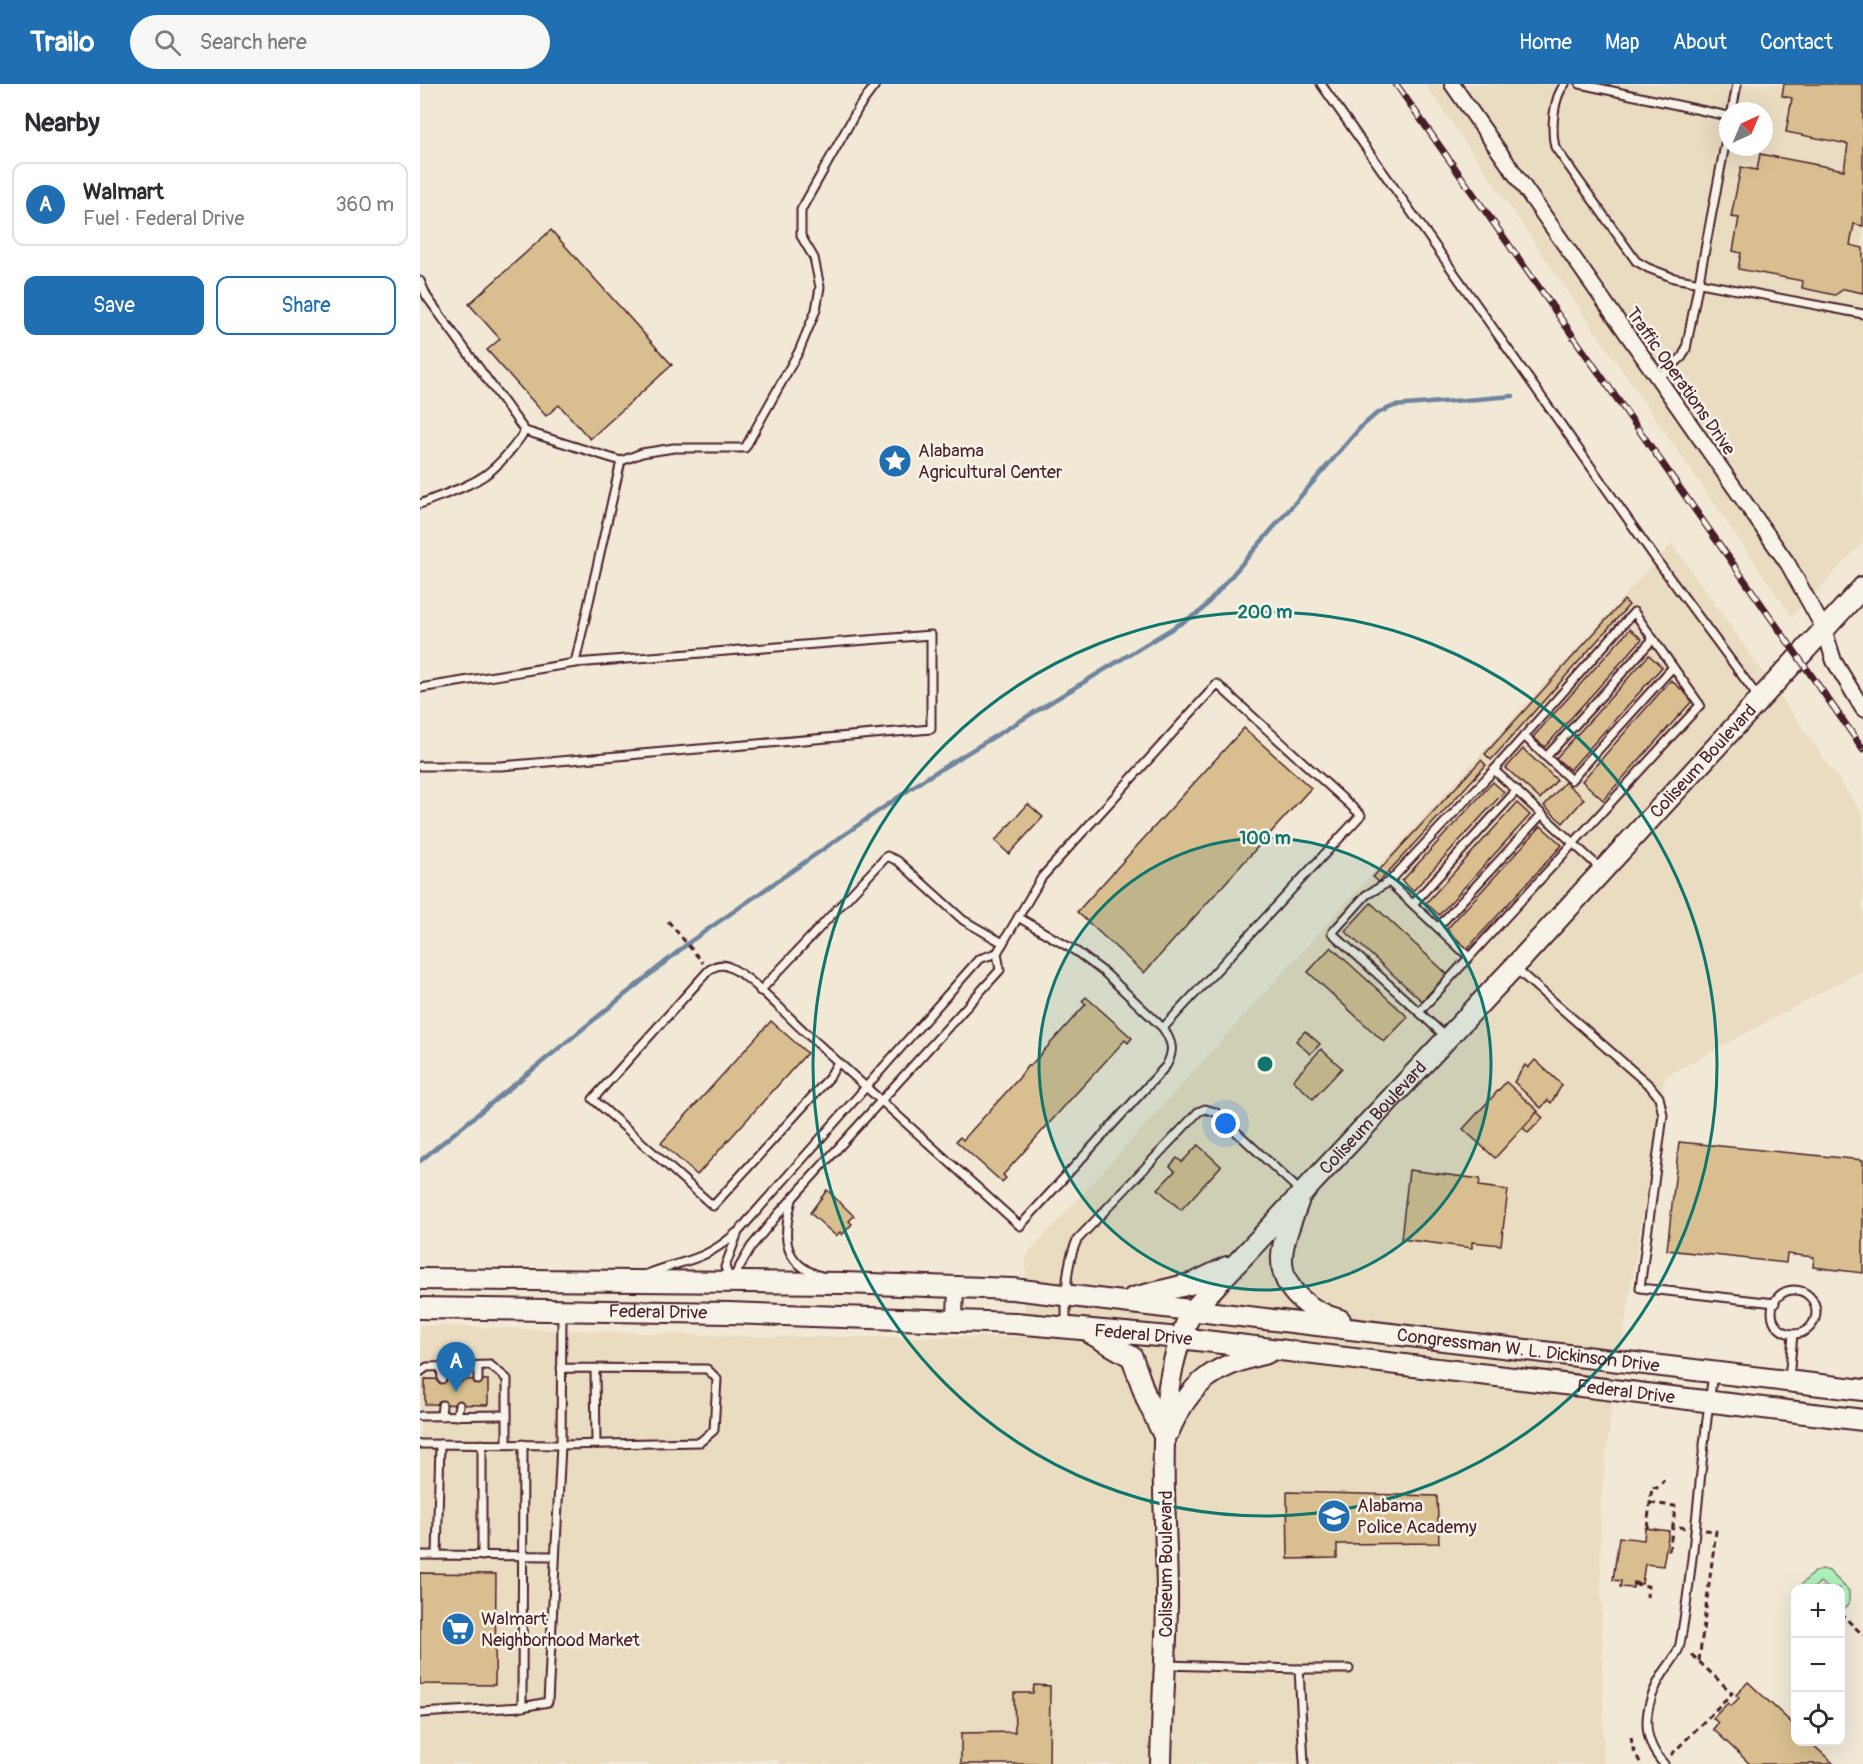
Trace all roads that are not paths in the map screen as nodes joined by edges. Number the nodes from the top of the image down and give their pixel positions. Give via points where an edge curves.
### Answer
1 (876, 84) edge
2 (1321, 84) edge
3 (1452, 84) edge
4 (1565, 84) edge
5 (1580, 84) edge
6 (1737, 84) edge
7 (1734, 102) edge
8 (1719, 114) edge
9 (1723, 156) edge
10 (420, 281) edge
11 (1699, 283) junction
12 (1863, 314) edge
13 (1658, 379) junction
14 (525, 430) junction
15 (621, 461) junction
16 (420, 504) edge
17 (1863, 587) edge
18 (1824, 629) junction
19 (1653, 639) junction
20 (575, 663) junction
21 (1673, 668) junction
22 (420, 688) edge
23 (1760, 699) junction
24 (1863, 709) edge
25 (1524, 736) junction
26 (1546, 757) junction
27 (420, 766) edge
28 (1494, 770) junction
29 (1517, 790) junction
30 (1542, 814) junction
31 (1574, 844) junction
32 (1602, 871) junction
33 (1389, 882) junction
34 (1413, 904) junction
35 (1018, 917) junction
36 (1438, 927) junction
37 (1003, 943) junction
38 (998, 953) junction
39 (1469, 957) junction
40 (1514, 967) junction
41 (760, 991) junction
42 (1419, 1012) junction
43 (1163, 1028) junction
44 (1446, 1037) junction
45 (838, 1062) junction
46 (866, 1087) junction
47 (882, 1101) junction
48 (1302, 1192) junction
49 (792, 1199) junction
50 (738, 1232) junction
51 (1237, 1263) junction
52 (420, 1279) edge
53 (630, 1281) junction
54 (731, 1282) junction
55 (843, 1284) junction
56 (956, 1286) junction
57 (1066, 1294) junction
58 (1122, 1300) junction
59 (1774, 1303) junction
60 (420, 1308) edge
61 (562, 1310) junction
62 (1192, 1311) junction
63 (729, 1313) junction
64 (955, 1319) junction
65 (1072, 1328) junction
66 (1386, 1333) junction
67 (1792, 1335) junction
68 (1180, 1338) junction
69 (1281, 1350) junction
70 (441, 1366) junction
71 (457, 1366) junction
72 (478, 1366) junction
73 (561, 1368) junction
74 (595, 1369) junction
75 (420, 1372) edge
76 (1713, 1372) junction
77 (442, 1379) dead end
78 (458, 1379) dead end
79 (478, 1380) dead end
80 (1788, 1381) junction
81 (1863, 1390) edge
82 (1708, 1402) junction
83 (442, 1405) dead end
84 (459, 1405) dead end
85 (479, 1405) dead end
86 (507, 1415) junction
87 (420, 1416) edge
88 (441, 1416) junction
89 (457, 1416) junction
90 (479, 1416) junction
91 (1863, 1420) edge
92 (1166, 1439) junction
93 (420, 1444) edge
94 (440, 1444) junction
95 (482, 1444) junction
96 (507, 1444) junction
97 (523, 1444) junction
98 (597, 1444) junction
99 (561, 1445) junction
100 (420, 1555) edge
101 (437, 1555) junction
102 (482, 1556) junction
103 (522, 1556) junction
104 (554, 1557) junction
105 (1164, 1665) junction
106 (1349, 1668) dead end
107 (1299, 1669) junction
108 (522, 1707) junction
109 (420, 1713) edge
110 (1161, 1764) edge
111 (1304, 1764) edge
112 (1664, 1764) edge

1 - 15 lane via 858,107 801,210 801,236 814,258 820,287 816,310 799,351 745,448 674,448
2 - 23 lane
3 - 13 street, Traffic Operations Drive
4 - 11 lane via 1551,133 1554,147 1636,261 1661,274
5 - 8 lane
6 - 7 lane
9 - 11 lane
10 - 14 lane via 427,297
11 - 12 lane
11 - 13 lane via 1686,349
13 - 18 street, Traffic Operations Drive via 1788,564
14 - 15 lane
14 - 16 lane via 498,468 483,479
15 - 20 lane
17 - 18 main road, Coliseum Boulevard
18 - 23 main road, Coliseum Boulevard
18 - 24 street, Traffic Operations Drive via 1834,661
19 - 21 lane
19 - 25 lane via 1634,612
19 - 26 lane
20 - 22 lane
20 - 27 lane via 931,634 931,729 501,766
21 - 26 lane via 1571,780
21 - 31 lane via 1700,705
23 - 32 main road, Coliseum Boulevard
25 - 26 lane
25 - 28 lane
28 - 29 lane
28 - 33 lane
29 - 30 lane
29 - 34 lane
30 - 31 lane
30 - 36 lane
31 - 32 lane
31 - 39 lane
32 - 40 main road, Coliseum Boulevard
33 - 34 lane
33 - 42 lane via 1366,895 1332,933
34 - 36 lane
35 - 37 lane
35 - 43 lane via 1105,973
35 - 43 lane via 1042,877 1218,684 1361,815
36 - 39 lane
37 - 38 lane
37 - 41 lane via 973,928 898,861 887,856
38 - 46 lane via 979,959
38 - 47 lane via 1000,970
39 - 42 lane
40 - 44 main road, Coliseum Boulevard
40 - 59 lane via 1650,1086 1661,1103 1663,1115 1640,1288
41 - 45 lane
41 - 45 lane via 728,966 713,967 593,1099 713,1206 829,1078
42 - 44 lane
43 - 47 lane via 1172,1042 1172,1056 1166,1066 1020,1226
44 - 48 main road, Coliseum Boulevard
45 - 46 lane
46 - 47 lane
46 - 50 lane
47 - 49 lane
48 - 51 main road, Coliseum Boulevard
48 - 57 lane via 1215,1112 1198,1112 1077,1240 1071,1254
48 - 66 main road via 1282,1257 1289,1283 1298,1298 1318,1314
49 - 54 lane via 751,1247
49 - 55 lane via 784,1228 785,1243 797,1261 814,1274
50 - 53 lane via 703,1257
50 - 54 lane via 726,1267
51 - 58 main road via 1194,1283
51 - 62 main road, Coliseum Boulevard
52 - 53 main road, Federal Drive
53 - 54 main road, Federal Drive
54 - 55 main road, Federal Drive
54 - 63 main road
55 - 56 main road, Federal Drive
56 - 57 main road, Federal Drive
56 - 64 street
57 - 58 main road, Federal Drive
57 - 65 lane
58 - 62 main road, Federal Drive
59 - 67 lane via 1772,1316 1776,1325
59 - 67 lane via 1790,1291 1812,1299 1814,1323
60 - 61 main road, Federal Drive
61 - 63 main road, Federal Drive
61 - 73 lane
62 - 66 main road, Congressman W. L. Dickinson Drive
62 - 68 main road, Coliseum Boulevard
63 - 64 main road, Federal Drive
64 - 65 main road, Federal Drive
65 - 68 main road, Federal Drive
65 - 92 main road via 1107,1340 1132,1357
66 - 76 main road, Congressman W. L. Dickinson Drive
67 - 80 lane
68 - 69 main road, Federal Drive
68 - 92 main road, Coliseum Boulevard via 1168,1388
69 - 82 main road, Federal Drive
69 - 92 main road via 1231,1362 1204,1377 1179,1408
70 - 71 lane
70 - 75 lane
70 - 77 lane
71 - 72 lane
71 - 78 lane
72 - 79 lane
72 - 86 lane via 490,1365 507,1379
73 - 74 lane
73 - 99 lane
74 - 98 lane
74 - 98 lane via 707,1369 717,1379 714,1430 700,1442
76 - 80 main road, Congressman W. L. Dickinson Drive
76 - 82 lane
80 - 81 main road, Congressman W. L. Dickinson Drive
82 - 91 main road, Federal Drive
82 - 112 lane via 1680,1642 1648,1706 1652,1750
83 - 88 lane
84 - 89 lane
85 - 90 lane
86 - 90 lane
86 - 96 lane
87 - 88 lane
88 - 89 lane
89 - 90 lane
92 - 105 main road, Coliseum Boulevard
93 - 94 lane
94 - 95 lane
94 - 101 lane
95 - 96 lane
95 - 102 lane
96 - 97 lane
97 - 99 lane
97 - 103 lane
98 - 99 lane
99 - 104 lane
100 - 101 lane
101 - 102 lane
102 - 103 lane
103 - 104 lane
103 - 108 lane
104 - 108 lane via 548,1702
105 - 107 lane
105 - 110 main road, Coliseum Boulevard
106 - 107 lane
107 - 111 lane
108 - 109 lane

